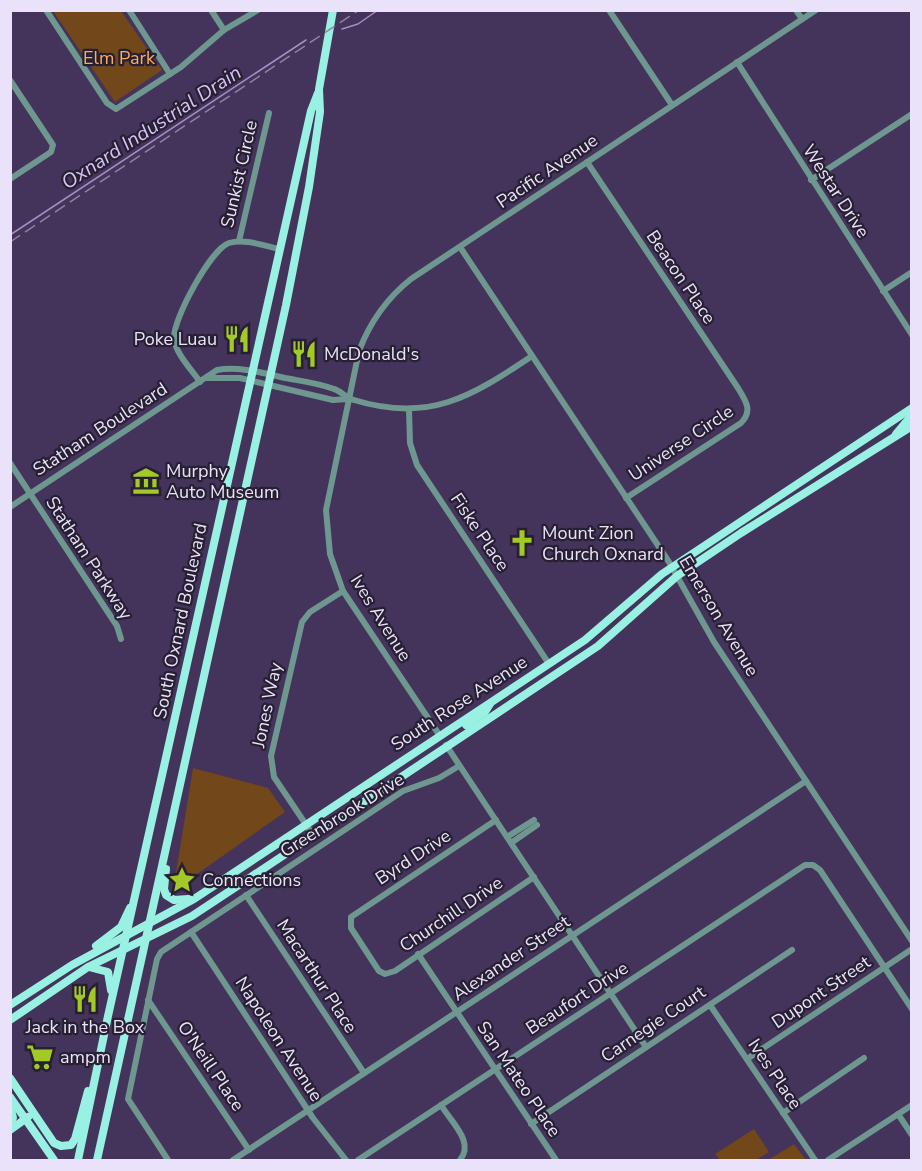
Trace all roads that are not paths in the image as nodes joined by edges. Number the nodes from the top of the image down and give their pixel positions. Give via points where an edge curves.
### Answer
1 (46, 10) edge
2 (129, 10) edge
3 (211, 10) edge
4 (258, 10) edge
5 (333, 10) edge
6 (609, 10) edge
7 (796, 10) edge
8 (816, 10) edge
9 (802, 19) junction
10 (224, 30) junction
11 (736, 63) junction
12 (170, 74) junction
13 (10, 80) edge
14 (319, 89) junction
15 (672, 105) junction
16 (268, 113) dead end
17 (912, 114) edge
18 (587, 162) junction
19 (10, 179) edge
20 (811, 180) junction
21 (239, 242) junction
22 (460, 247) junction
23 (280, 249) junction
24 (912, 272) edge
25 (882, 291) junction
26 (912, 335) edge
27 (532, 356) junction
28 (271, 375) junction
29 (251, 376) junction
30 (200, 382) junction
31 (268, 385) junction
32 (349, 399) junction
33 (912, 408) edge
34 (748, 409) joint
35 (410, 410) junction
36 (912, 415) edge
37 (912, 426) edge
38 (892, 439) junction
39 (10, 463) edge
40 (30, 494) junction
41 (626, 498) junction
42 (10, 507) edge
43 (672, 568) junction
44 (677, 576) junction
45 (344, 591) junction
46 (121, 639) dead end
47 (549, 664) junction
48 (494, 699) junction
49 (440, 736) junction
50 (447, 746) junction
51 (459, 766) junction
52 (806, 781) junction
53 (496, 820) junction
54 (536, 822) dead end
55 (305, 824) junction
56 (313, 835) junction
57 (169, 838) junction
58 (509, 840) junction
59 (534, 877) junction
60 (138, 891) junction
61 (246, 895) junction
62 (194, 899) junction
63 (147, 924) junction
64 (190, 932) junction
65 (128, 934) junction
66 (572, 935) junction
67 (144, 941) junction
68 (912, 941) edge
69 (912, 949) edge
70 (124, 950) junction
71 (792, 950) dead end
72 (418, 954) junction
73 (72, 965) junction
74 (88, 967) junction
75 (884, 968) junction
76 (386, 974) joint
77 (610, 993) junction
78 (148, 1000) junction
79 (10, 1005) edge
80 (710, 1005) junction
81 (912, 1009) edge
82 (456, 1012) junction
83 (108, 1016) junction
84 (10, 1020) edge
85 (646, 1047) junction
86 (100, 1056) junction
87 (864, 1058) dead end
88 (747, 1059) junction
89 (495, 1070) junction
90 (364, 1073) junction
91 (10, 1078) edge
92 (10, 1097) edge
93 (10, 1104) edge
94 (912, 1105) edge
95 (441, 1106) junction
96 (308, 1110) junction
97 (783, 1113) junction
98 (898, 1114) junction
99 (30, 1116) junction
100 (10, 1123) edge
101 (531, 1124) junction
102 (10, 1130) edge
103 (912, 1135) edge
104 (249, 1150) junction
105 (840, 1153) junction
106 (54, 1161) edge
107 (78, 1161) edge
108 (98, 1161) edge
109 (168, 1161) edge
110 (233, 1161) edge
111 (346, 1161) edge
112 (358, 1161) edge
113 (460, 1161) edge
114 (556, 1161) edge
115 (815, 1161) edge
116 (828, 1161) edge
117 (844, 1161) edge

1 - 12 street via 107,103 116,109
2 - 12 street
3 - 10 street
4 - 10 street
5 - 14 main road, South Oxnard Boulevard
6 - 15 street
7 - 9 street
8 - 9 street, Pacific Avenue
9 - 11 street, Pacific Avenue
10 - 12 street
11 - 15 street, Pacific Avenue
11 - 20 street, Westar Drive
13 - 19 street via 52,141 53,149
14 - 23 main road, South Oxnard Boulevard
14 - 28 main road, South Oxnard Boulevard via 320,112 309,187
15 - 18 street, Pacific Avenue
16 - 21 street, Sunkist Circle
17 - 20 street
18 - 22 street, Pacific Avenue
18 - 34 street, Beacon Place via 738,388
20 - 25 street, Westar Drive
21 - 23 street, Sunkist Circle
21 - 30 street, Sunkist Circle via 225,245 210,260 174,334 177,348
22 - 27 street, Emerson Avenue
22 - 32 street, Pacific Avenue via 402,287 382,308 363,342
23 - 29 main road, South Oxnard Boulevard
24 - 25 street
25 - 26 street, Westar Drive
27 - 35 street, Statham Boulevard via 472,394
27 - 41 street, Emerson Avenue
28 - 29 street, Statham Boulevard
28 - 31 main road, South Oxnard Boulevard
28 - 32 street, Statham Boulevard via 337,389
29 - 30 street, Statham Boulevard via 227,368
29 - 31 street, Statham Boulevard
29 - 60 main road, South Oxnard Boulevard
30 - 40 street, Statham Boulevard
31 - 32 street, Statham Boulevard via 333,400
31 - 57 main road, South Oxnard Boulevard
32 - 35 street, Statham Boulevard
32 - 45 street, Ives Avenue via 326,510 330,554
33 - 43 main road, South Rose Avenue
34 - 41 street, Universe Circle via 741,423
35 - 47 street, Fiske Place via 410,443 417,465
36 - 38 main road
37 - 38 main road, South Rose Avenue
38 - 44 main road, South Rose Avenue
39 - 40 street, Statham Parkway
40 - 42 street, Statham Boulevard
40 - 46 street, Statham Parkway via 117,626
41 - 43 street, Emerson Avenue
43 - 44 street, Emerson Avenue
43 - 47 main road, South Rose Avenue via 599,630
44 - 50 main road, South Rose Avenue via 605,641
44 - 52 street, Emerson Avenue via 714,642
45 - 49 street, Ives Avenue
45 - 55 street, Jones Way via 310,612 302,622 271,756 274,777
47 - 48 main road, South Rose Avenue
48 - 49 main road, South Rose Avenue
48 - 50 main road via 485,712 450,735
49 - 55 main road, South Rose Avenue
50 - 51 street
50 - 56 main road, South Rose Avenue
51 - 53 street
51 - 61 street, Greenbrook Drive via 440,778 403,791
52 - 66 street, Alexander Street
52 - 68 street, Emerson Avenue
53 - 58 street
53 - 76 street, Byrd Drive via 354,913 349,921 351,928 377,968
54 - 58 street
55 - 56 street, Jones Way
55 - 62 main road, South Rose Avenue
56 - 67 main road, South Rose Avenue via 192,916
57 - 62 main road via 166,895 174,900
57 - 63 main road, South Oxnard Boulevard
58 - 59 street
59 - 66 street
59 - 72 street, Churchill Drive
60 - 65 main road, South Oxnard Boulevard
60 - 73 main road via 121,927
61 - 64 street, Greenbrook Drive
61 - 90 street, Macarthur Place
62 - 63 main road, South Rose Avenue
63 - 65 main road, South Rose Avenue
63 - 67 main road, South Oxnard Boulevard
64 - 78 street, Greenbrook Drive via 158,956
64 - 96 street, Napoleon Avenue
65 - 70 main road, South Oxnard Boulevard
65 - 73 main road, South Rose Avenue
66 - 77 street
66 - 82 street, Alexander Street
67 - 70 main road, South Rose Avenue
67 - 108 main road, South Oxnard Boulevard
69 - 75 street, Dupont Street
70 - 74 main road, South Rose Avenue
70 - 83 main road, South Oxnard Boulevard
71 - 80 street, Carnegie Court
72 - 76 street, Churchill Drive
72 - 82 street, San Mateo Place
73 - 79 main road, South Rose Avenue
74 - 83 main road via 110,975
74 - 84 main road, South Rose Avenue
75 - 77 street, Beaufort Drive via 820,870 813,865 801,866
75 - 81 street
75 - 88 street, Dupont Street
77 - 85 street
77 - 89 street, Beaufort Drive
78 - 104 street, O'Neill Place
78 - 109 street, Greenbrook Drive via 128,1099
80 - 85 street, Carnegie Court
80 - 88 street, Ives Place
82 - 89 street, San Mateo Place
82 - 90 street, Alexander Street
83 - 86 main road, South Oxnard Boulevard
85 - 101 street, Carnegie Court
86 - 99 main road via 71,1144 54,1143
86 - 107 main road, South Oxnard Boulevard
87 - 97 street
88 - 97 street, Ives Place
89 - 95 street, Beaufort Drive
89 - 101 street, San Mateo Place
90 - 96 street, Alexander Street
91 - 99 main road
92 - 99 main road
93 - 100 main road via 14,1118
94 - 98 street
95 - 112 street, Beaufort Drive
95 - 113 street via 465,1141 466,1150
96 - 104 street, Alexander Street
96 - 111 street, Napoleon Avenue
97 - 115 street, Ives Place
98 - 103 street
98 - 105 street
99 - 102 main road
99 - 106 main road
101 - 114 street, San Mateo Place
104 - 110 street, Alexander Street
105 - 116 street
105 - 117 street

